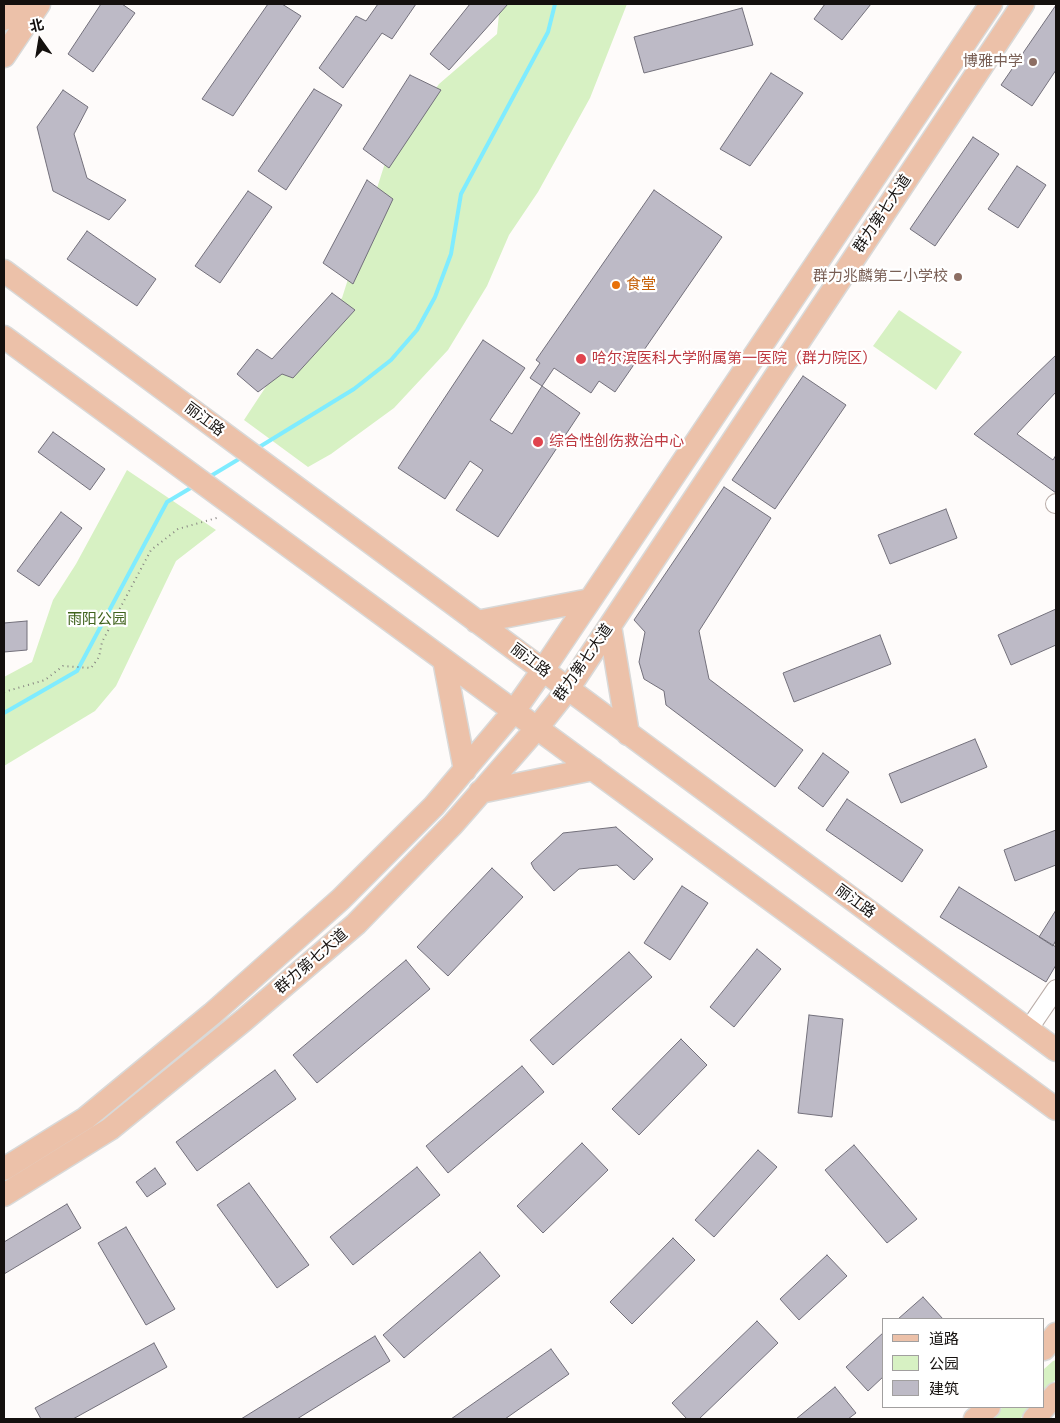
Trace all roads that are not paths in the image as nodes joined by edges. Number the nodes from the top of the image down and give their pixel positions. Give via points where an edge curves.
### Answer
1 (14, 4) edge
2 (39, 4) edge
3 (991, 4) edge
4 (1023, 4) edge
5 (4, 19) edge
6 (4, 56) edge
7 (4, 271) edge
8 (4, 337) edge
9 (590, 600) junction
10 (477, 622) junction
11 (610, 626) junction
12 (444, 660) junction
13 (543, 670) junction
14 (568, 689) junction
15 (514, 711) junction
16 (536, 728) junction
17 (628, 734) junction
18 (593, 769) junction
19 (465, 770) junction
20 (480, 792) junction
21 (1056, 989) edge
22 (1028, 1030) junction
23 (1056, 1050) edge
24 (1056, 1109) edge
25 (4, 1169) edge
26 (4, 1195) edge
27 (1056, 1334) edge
28 (1045, 1347) edge
29 (1056, 1394) edge
30 (1045, 1406) edge
31 (988, 1408) edge
32 (1044, 1408) edge
33 (976, 1419) edge
34 (1034, 1419) edge

1 - 5 main road
2 - 6 main road
3 - 9 main road, 群力第七大道
4 - 11 main road, 群力第七大道
7 - 10 main road, 丽江路
8 - 12 main road
9 - 10 main road
9 - 13 main road, 群力第七大道
10 - 13 main road, 丽江路
11 - 14 main road, 群力第七大道
11 - 17 main road
12 - 15 main road
12 - 19 main road
13 - 14 main road, 丽江路
13 - 15 main road, 群力第七大道
14 - 16 main road, 群力第七大道
14 - 17 main road, 丽江路
15 - 16 main road
15 - 19 main road, 群力第七大道
16 - 18 main road
16 - 20 main road, 群力第七大道
17 - 22 main road, 丽江路
18 - 20 main road
18 - 24 main road
19 - 25 main road, 群力第七大道 via 434,806 341,899 212,1014 86,1118
20 - 26 main road, 群力第七大道 via 356,924 244,1020 110,1129
21 - 22 street
22 - 23 main road, 丽江路
27 - 28 main road
29 - 30 main road
31 - 33 main road
32 - 34 main road

